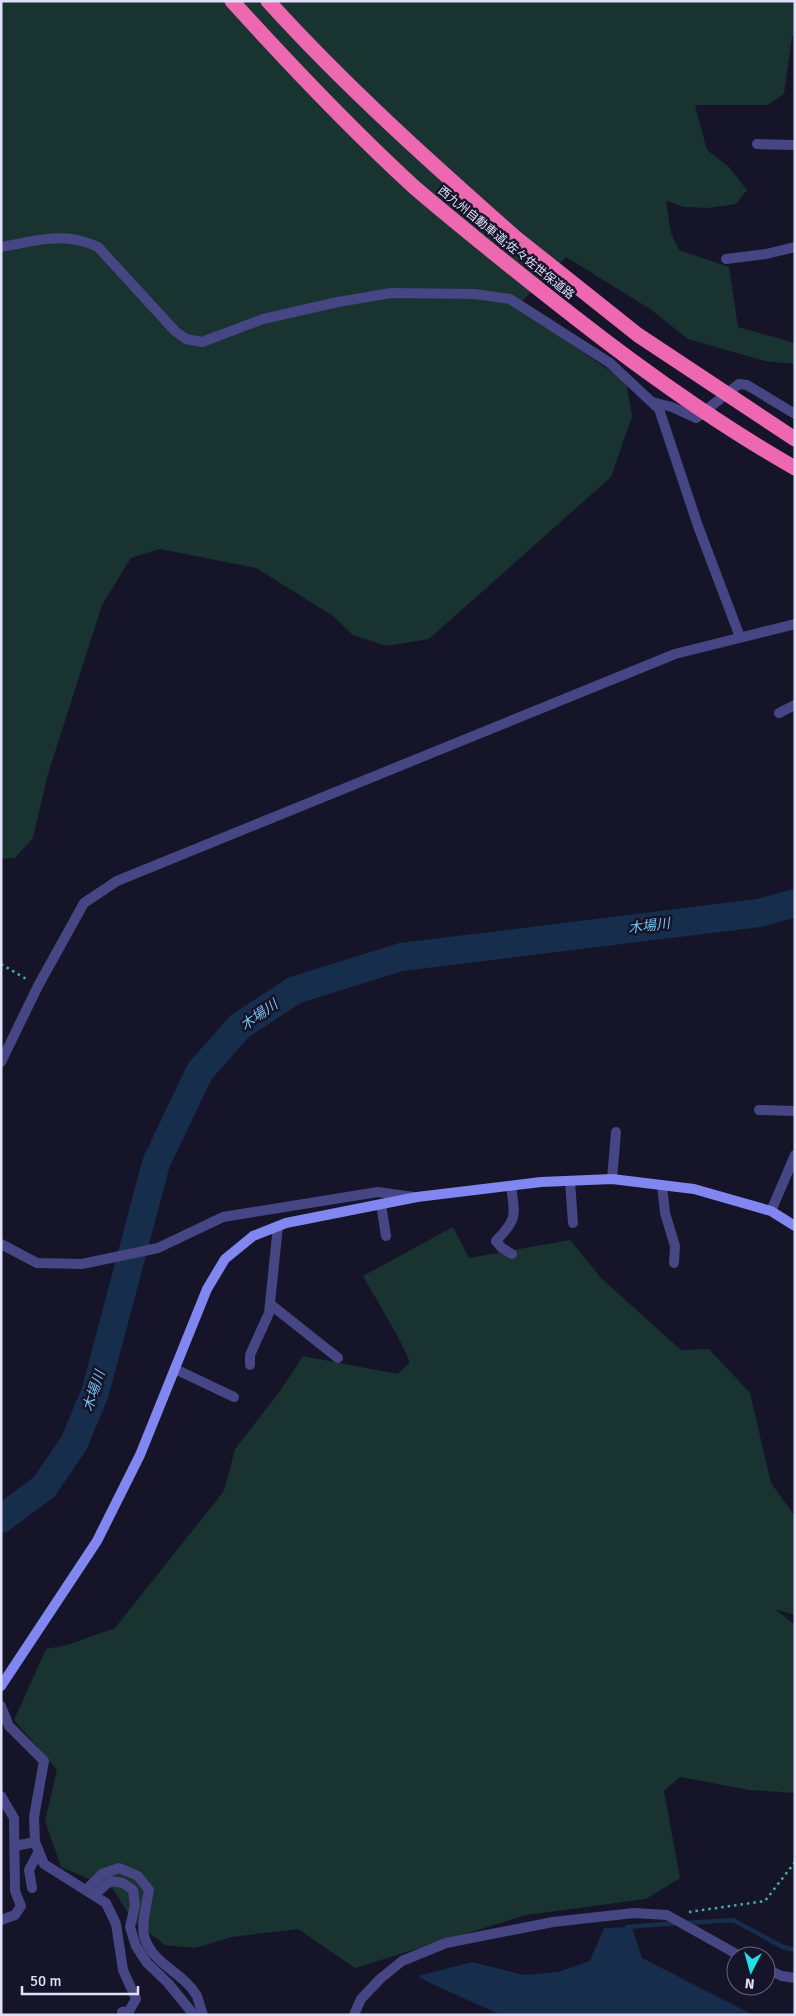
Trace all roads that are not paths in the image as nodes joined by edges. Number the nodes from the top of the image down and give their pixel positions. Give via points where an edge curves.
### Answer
1 (232, 1) edge
2 (268, 1) edge
3 (757, 144) dead end
4 (795, 144) edge
5 (1, 246) edge
6 (795, 247) edge
7 (726, 259) dead end
8 (650, 401) junction
9 (795, 414) edge
10 (795, 439) edge
11 (795, 468) edge
12 (795, 624) edge
13 (740, 637) junction
14 (795, 706) edge
15 (779, 713) dead end
16 (1, 1062) edge
17 (759, 1110) dead end
18 (795, 1111) edge
19 (616, 1132) dead end
20 (795, 1154) edge
21 (612, 1179) junction
22 (570, 1181) junction
23 (662, 1185) junction
24 (511, 1186) junction
25 (417, 1197) junction
26 (381, 1204) junction
27 (771, 1211) junction
28 (573, 1223) dead end
29 (278, 1226) junction
30 (795, 1226) edge
31 (386, 1236) dead end
32 (1, 1244) edge
33 (512, 1254) dead end
34 (674, 1263) dead end
35 (270, 1304) junction
36 (338, 1358) dead end
37 (250, 1365) dead end
38 (175, 1369) junction
39 (234, 1397) dead end
40 (1, 1686) edge
41 (1, 1706) edge
42 (1, 1796) edge
43 (15, 1846) junction
44 (37, 1846) junction
45 (32, 1888) dead end
46 (90, 1892) junction
47 (1, 1920) edge
48 (726, 1948) edge
49 (776, 1973) edge
50 (795, 1978) edge
51 (122, 2012) dead end
52 (194, 2015) edge
53 (203, 2015) edge
54 (354, 2015) edge

1 - 11 highway, 西九州自動車道;佐々佐世保道路, bridge via 354,130 479,241 617,351 691,404
2 - 10 highway, 西九州自動車道;佐々佐世保道路, bridge via 308,45 516,238 638,335
3 - 4 street
5 - 8 street via 56,237 82,240 98,247 175,331 186,339 202,342 263,319 391,292 474,294 510,299 610,363
6 - 7 street
8 - 9 street via 696,418 739,384 748,385
8 - 13 street via 659,409
12 - 13 street
13 - 16 street via 675,654 117,881 84,903
14 - 15 street
17 - 18 street
19 - 21 street
20 - 27 street
21 - 22 street
21 - 23 street
22 - 24 street
22 - 28 street
23 - 27 street via 694,1189
23 - 34 street via 664,1213 675,1246
24 - 25 street
24 - 33 street via 515,1216 496,1241
25 - 26 street
25 - 32 street via 378,1192 223,1217 158,1248 82,1264 37,1263
26 - 29 street
26 - 31 street
27 - 30 street
29 - 35 street
29 - 38 street via 252,1236 225,1259 207,1289
35 - 36 street
35 - 37 street via 250,1355
38 - 39 street
38 - 40 street via 140,1455 97,1541
41 - 44 street via 9,1726 44,1761 34,1818
42 - 43 street via 14,1818
43 - 44 street
43 - 47 street via 15,1891 20,1906 14,1915
44 - 45 street via 29,1870
44 - 46 street via 44,1864
46 - 51 street via 106,1903 116,1924 123,1970 136,1999 129,2011
46 - 52 street via 110,1881 122,1883 133,1890 135,1906 130,1927 136,1946
46 - 53 street via 102,1874 119,1868 138,1876 149,1890 144,1914 144,1939 159,1961 179,1976 196,1996
48 - 54 street via 668,1916 634,1913 553,1922 446,1943 402,1961 361,1999
49 - 50 street

